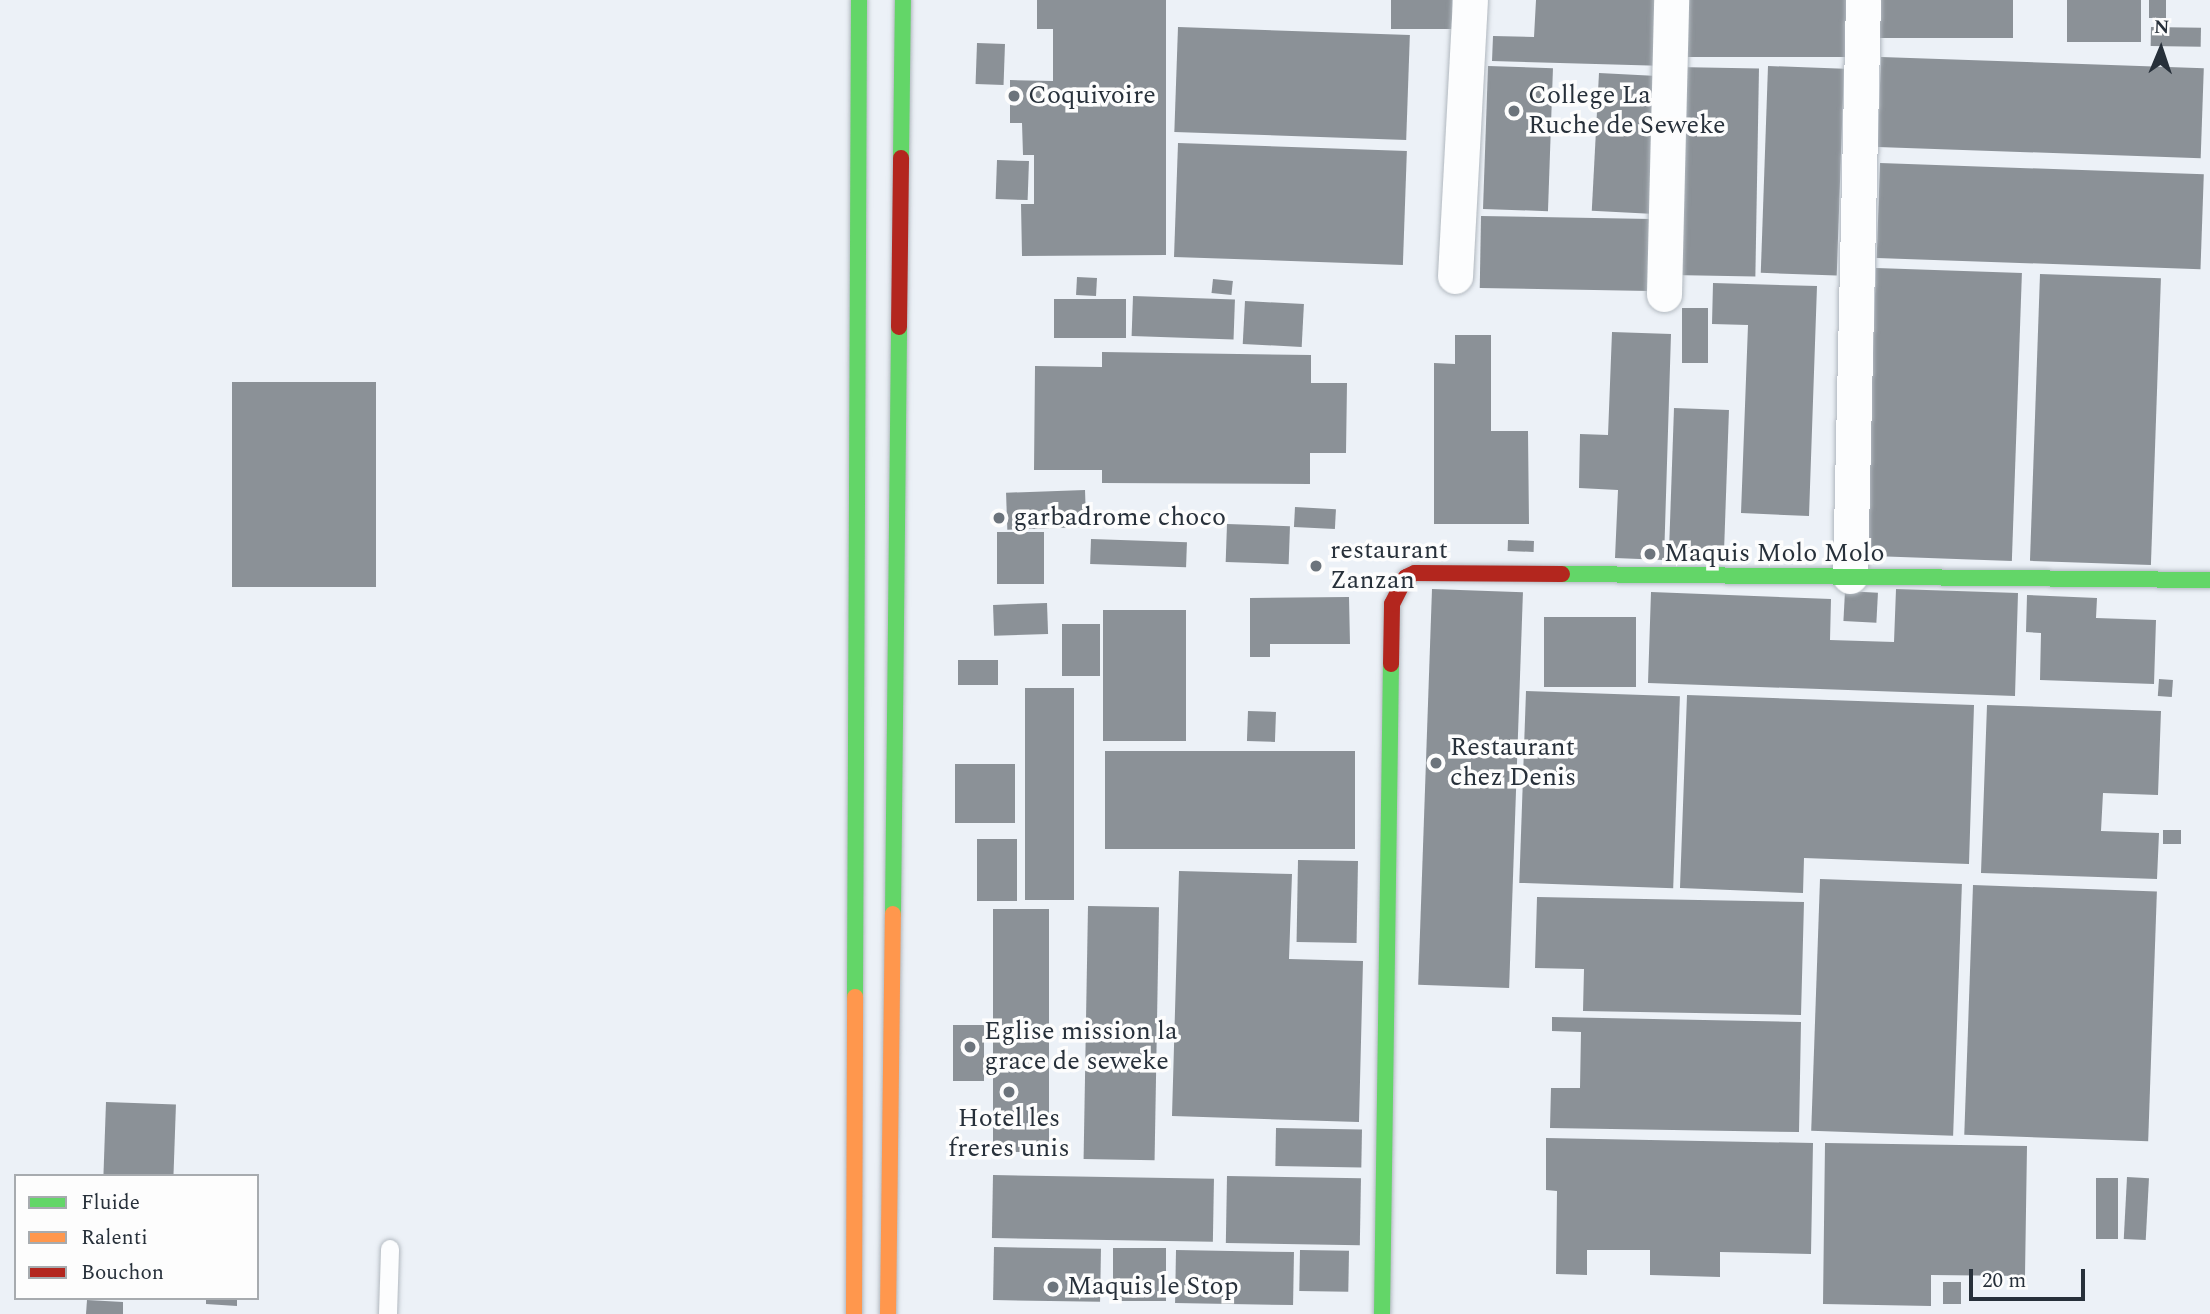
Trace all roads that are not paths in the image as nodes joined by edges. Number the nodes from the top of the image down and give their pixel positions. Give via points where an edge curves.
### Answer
1 (859, 0) edge
2 (903, 0) edge
3 (1470, 0) edge
4 (1671, 0) edge
5 (1863, 0) edge
6 (1455, 276) dead end
7 (1664, 294) dead end
8 (1850, 576) junction
9 (2210, 580) edge
10 (390, 1250) dead end
11 (388, 1314) edge
12 (853, 1314) edge
13 (888, 1314) edge
14 (1382, 1314) edge

1 - 12 main road
2 - 13 main road
3 - 6 street
4 - 7 street
5 - 8 street
8 - 9 main road
8 - 14 main road via 1415,573 1399,583 1392,604
10 - 11 lane

